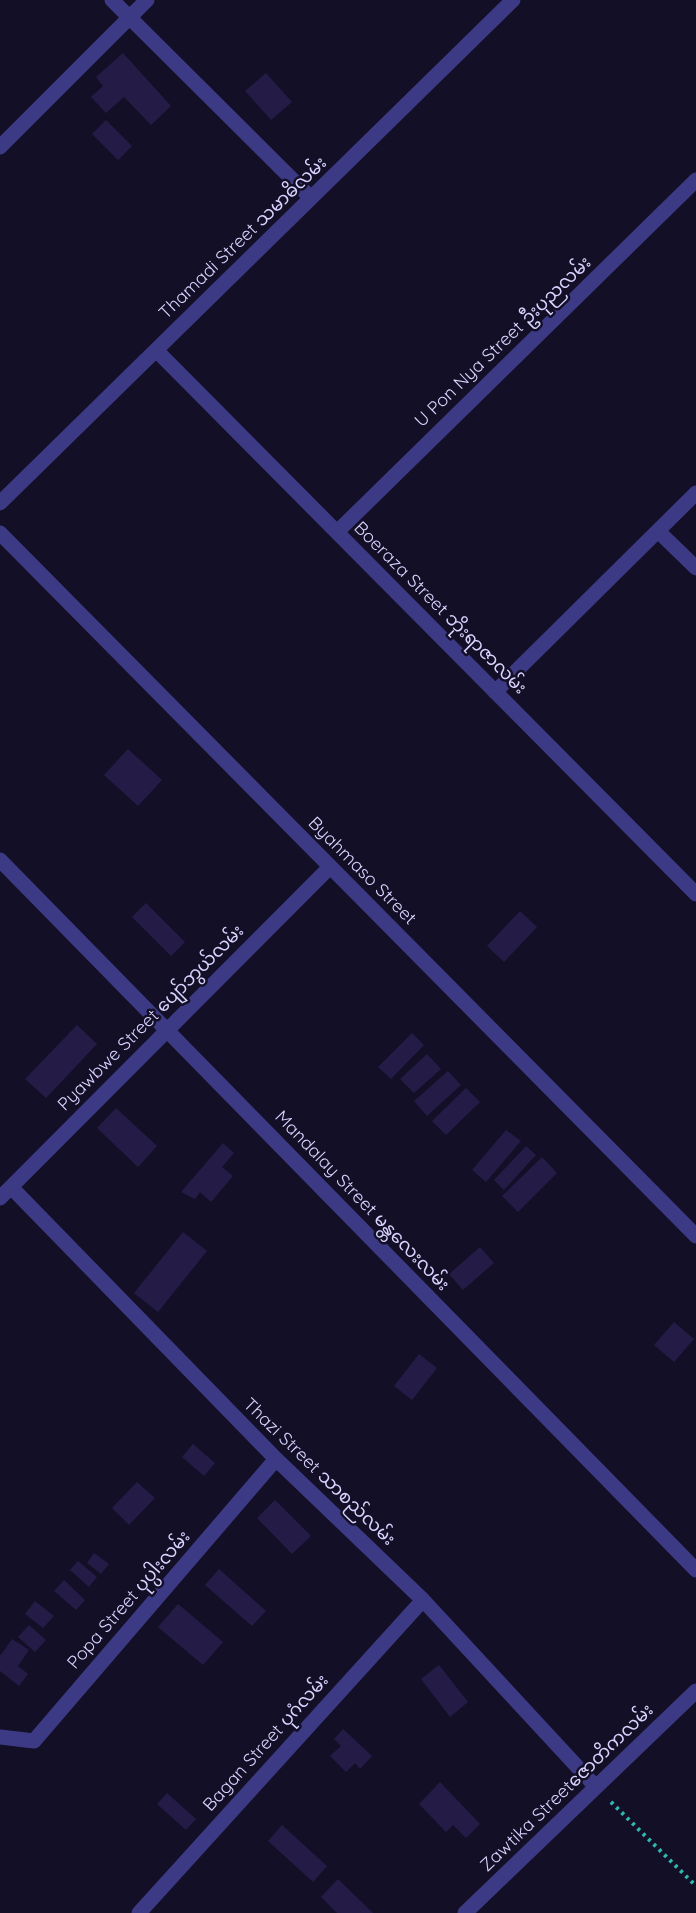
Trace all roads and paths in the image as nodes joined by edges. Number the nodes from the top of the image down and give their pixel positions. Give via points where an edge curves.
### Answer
1 (112, 0) edge
2 (147, 0) edge
3 (513, 0) edge
4 (129, 18) junction
5 (0, 147) edge
6 (696, 180) edge
7 (311, 198) junction
8 (156, 350) junction
9 (696, 493) edge
10 (0, 503) edge
11 (658, 531) junction
12 (336, 532) junction
13 (0, 533) edge
14 (696, 568) edge
15 (495, 692) junction
16 (330, 867) junction
17 (3, 870) edge
18 (696, 894) edge
19 (167, 1030) junction
20 (5, 1192) edge
21 (696, 1236) edge
22 (276, 1459) junction
23 (696, 1570) edge
24 (423, 1600) junction
25 (696, 1692) edge
26 (0, 1737) edge
27 (596, 1787) junction
28 (696, 1886) edge
29 (139, 1913) edge
30 (465, 1913) edge

1 - 4 street
2 - 4 street
3 - 7 street, Thamadi Street သမာဓိလမ်း
4 - 5 street
4 - 7 street
6 - 12 street, U Pon Nya Street ဦးပုညလမ်း
7 - 8 street, Thamadi Street သမာဓိလမ်း
8 - 10 street, Thamadi Street သမာဓိလမ်း
8 - 12 street, Boeraza Street ဘိုးရာဇာလမ်း
9 - 11 street
11 - 14 street
11 - 15 street
12 - 15 street, Boeraza Street ဘိုးရာဇာလမ်း
13 - 16 street, Byahmaso Street
15 - 18 street, Boeraza Street ဘိုးရာဇာလမ်း
16 - 19 street, Pyawbwe Street ပျော်ဘွယ်လမ်း
16 - 21 street, Byahmaso Street
17 - 19 street, Mandalay Street မန္တလေးလမ်း
19 - 20 street, Pyawbwe Street ပျော်ဘွယ်လမ်း
19 - 23 street, Mandalay Street မန္တလေးလမ်း
20 - 22 street, Thazi Street သာစည်လမ်း
22 - 24 street, Thazi Street သာစည်လမ်း
22 - 26 street, Popa Street ပုပ္ပါးလမ်း via 34,1741
24 - 27 street, Thazi Street သာစည်လမ်း
24 - 29 street, Bagan Street ပုဂံလမ်း
25 - 27 street, Zawtika Streetဇောတိကလမ်း
27 - 28 path
27 - 30 street, Zawtika Streetဇောတိကလမ်း

